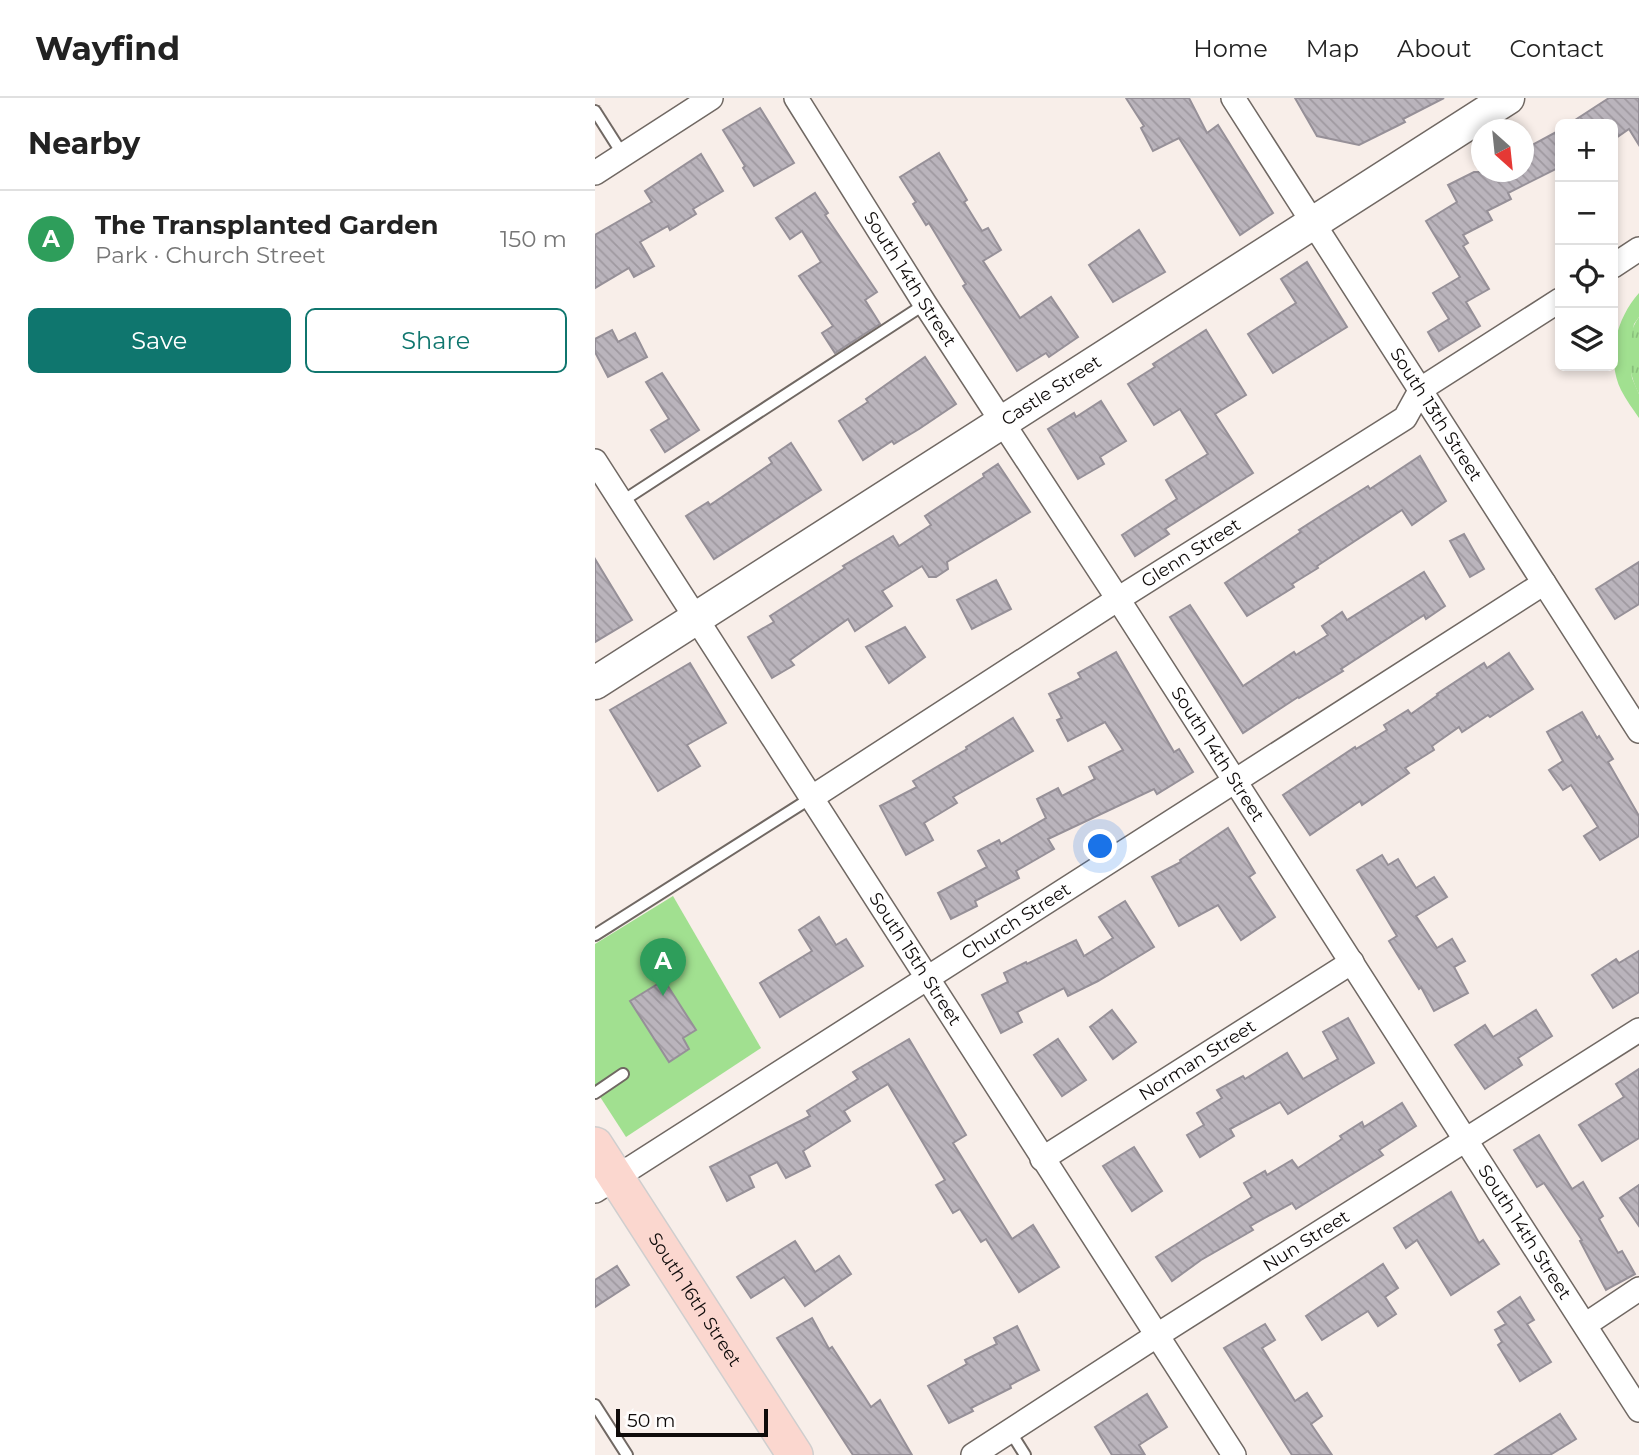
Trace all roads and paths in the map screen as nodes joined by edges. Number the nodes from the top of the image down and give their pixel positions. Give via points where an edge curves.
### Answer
1 (711, 98) edge
2 (796, 98) edge
3 (1233, 98) edge
4 (1508, 98) edge
5 (595, 111) edge
6 (623, 155) junction
7 (595, 173) edge
8 (1315, 222) junction
9 (1639, 249) edge
10 (1618, 263) edge
11 (1555, 303) edge
12 (925, 304) junction
13 (1421, 389) junction
14 (1002, 422) junction
15 (595, 461) edge
16 (621, 502) junction
17 (1544, 583) junction
18 (1118, 599) junction
19 (697, 618) junction
20 (595, 683) edge
21 (1639, 731) edge
22 (1235, 780) junction
23 (811, 798) junction
24 (595, 934) edge
25 (1352, 962) junction
26 (926, 978) junction
27 (1639, 1030) edge
28 (624, 1074) dead end
29 (595, 1093) edge
30 (1466, 1141) junction
31 (595, 1145) edge
32 (1042, 1159) junction
33 (606, 1184) edge
34 (1639, 1289) edge
35 (1585, 1325) junction
36 (1156, 1336) junction
37 (595, 1405) edge
38 (1639, 1410) edge
39 (1010, 1431) junction
40 (627, 1455) edge
41 (795, 1455) edge
42 (973, 1455) edge
43 (1025, 1455) edge
44 (1234, 1455) edge

1 - 6 street
2 - 12 street, South 14th Street
3 - 8 street, South 13th Street
4 - 8 street, Castle Street
5 - 6 lane
6 - 7 street
8 - 13 street, South 13th Street
8 - 14 street, Castle Street
9 - 10 street
11 - 13 street, Glenn Street
12 - 14 street, South 14th Street
12 - 16 lane
13 - 17 street, South 13th Street
13 - 18 street, Glenn Street via 1405,418
14 - 18 street, South 14th Street
14 - 19 street, Castle Street
15 - 16 street, South 15th Street
16 - 19 street, South 15th Street
17 - 21 street, South 13th Street
17 - 22 street, Church Street
18 - 22 street, South 14th Street
18 - 23 street, Glenn Street
19 - 20 street, Castle Street
19 - 23 street, South 15th Street
22 - 25 street, South 14th Street
22 - 26 street, Church Street
23 - 24 lane
23 - 26 street, South 15th Street
25 - 30 street, South 14th Street
25 - 32 street, Norman Street
26 - 32 street, South 15th Street
26 - 33 street, Church Street
27 - 30 street, Nun Street
28 - 29 lane
30 - 35 street, South 14th Street
30 - 36 street, Nun Street
31 - 33 main road, South 16th Street
32 - 36 street, South 15th Street
33 - 41 main road, South 16th Street
34 - 35 street
35 - 38 street, South 14th Street
36 - 39 street, Nun Street
36 - 44 street, South 15th Street
37 - 40 lane
39 - 42 street, Nun Street
39 - 43 lane

